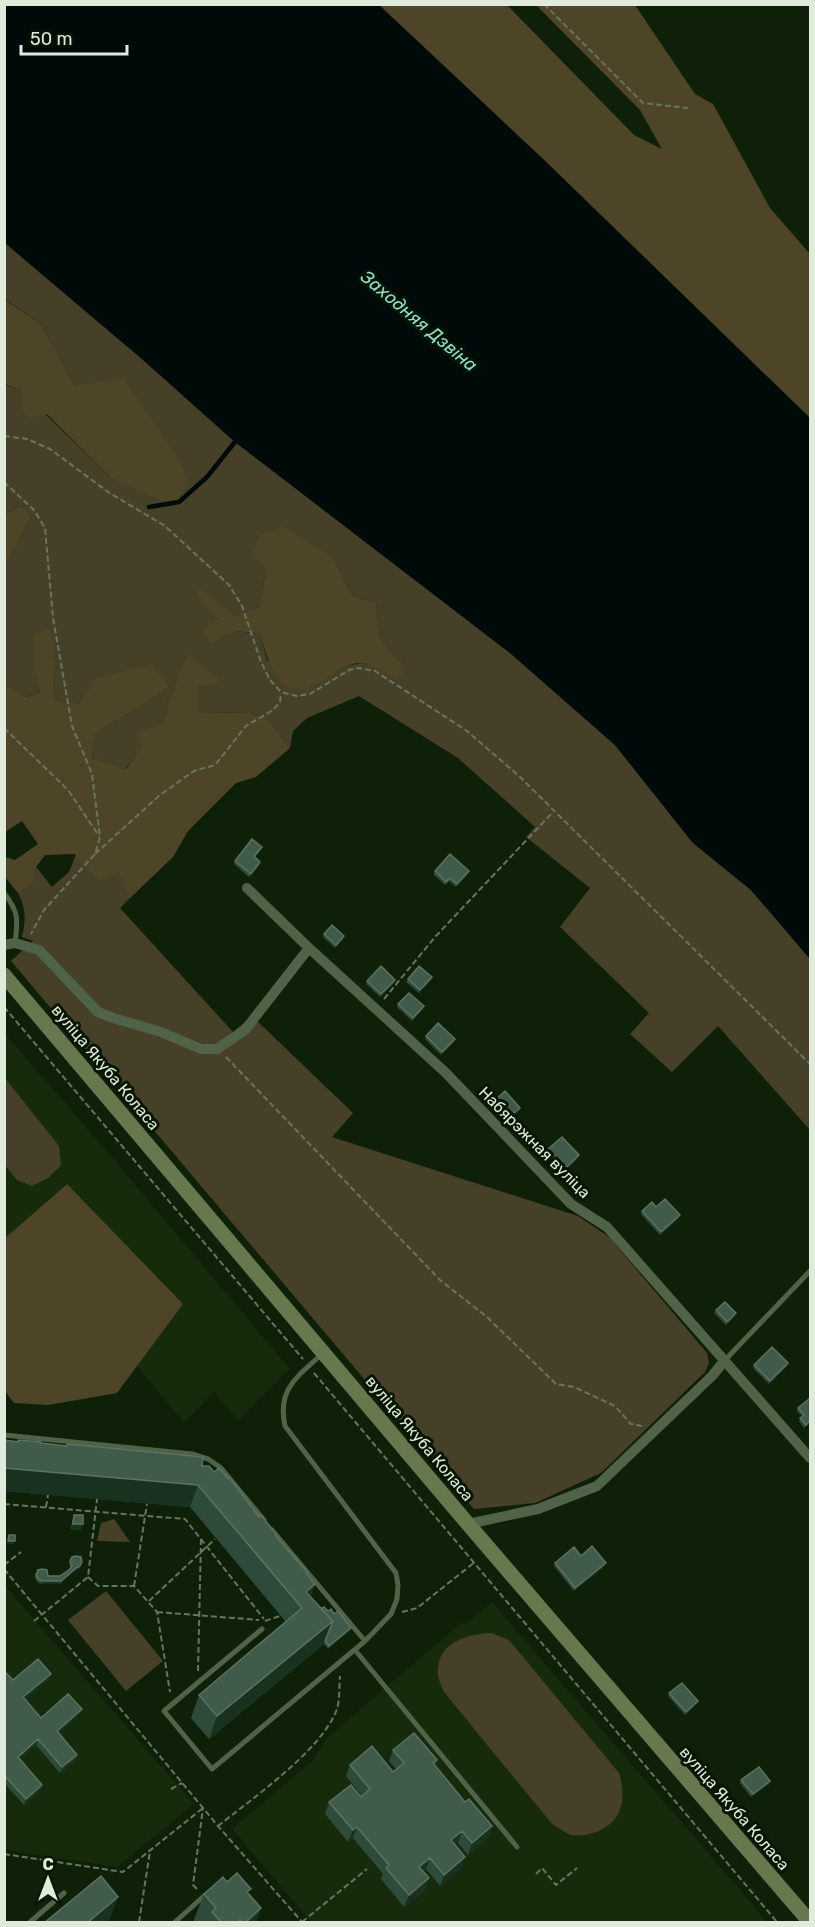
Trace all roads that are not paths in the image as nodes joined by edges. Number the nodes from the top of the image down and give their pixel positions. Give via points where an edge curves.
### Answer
1 (247, 888) dead end
2 (4, 893) edge
3 (15, 944) edge
4 (309, 948) junction
5 (4, 975) edge
6 (810, 1271) edge
7 (323, 1352) junction
8 (725, 1360) junction
9 (4, 1435) edge
10 (810, 1458) edge
11 (468, 1524) junction
12 (262, 1629) dead end
13 (365, 1641) junction
14 (355, 1650) junction
15 (517, 1847) dead end
16 (64, 1893) dead end
17 (204, 1896) edge
18 (30, 1923) edge
19 (176, 1923) edge
20 (810, 1923) edge

1 - 4 street, Набярэжная вуліца
2 - 3 lane via 15,907 18,920
3 - 4 street via 39,950 99,1012 201,1049 217,1049 245,1030
4 - 8 street, Набярэжная вуліца via 446,1073 571,1204 607,1227
5 - 7 street, вуліца Якуба Коласа
6 - 8 lane
7 - 11 street, вуліца Якуба Коласа
7 - 13 lane via 289,1387 282,1414 285,1426 396,1572 397,1599 391,1614
8 - 10 street, Набярэжная вуліца
8 - 11 street via 597,1485 538,1509
9 - 13 lane via 192,1454 208,1459 221,1468
11 - 20 street, вуліца Якуба Коласа
12 - 14 lane via 164,1711 212,1769
13 - 14 lane
14 - 15 lane
16 - 18 lane
17 - 19 lane

